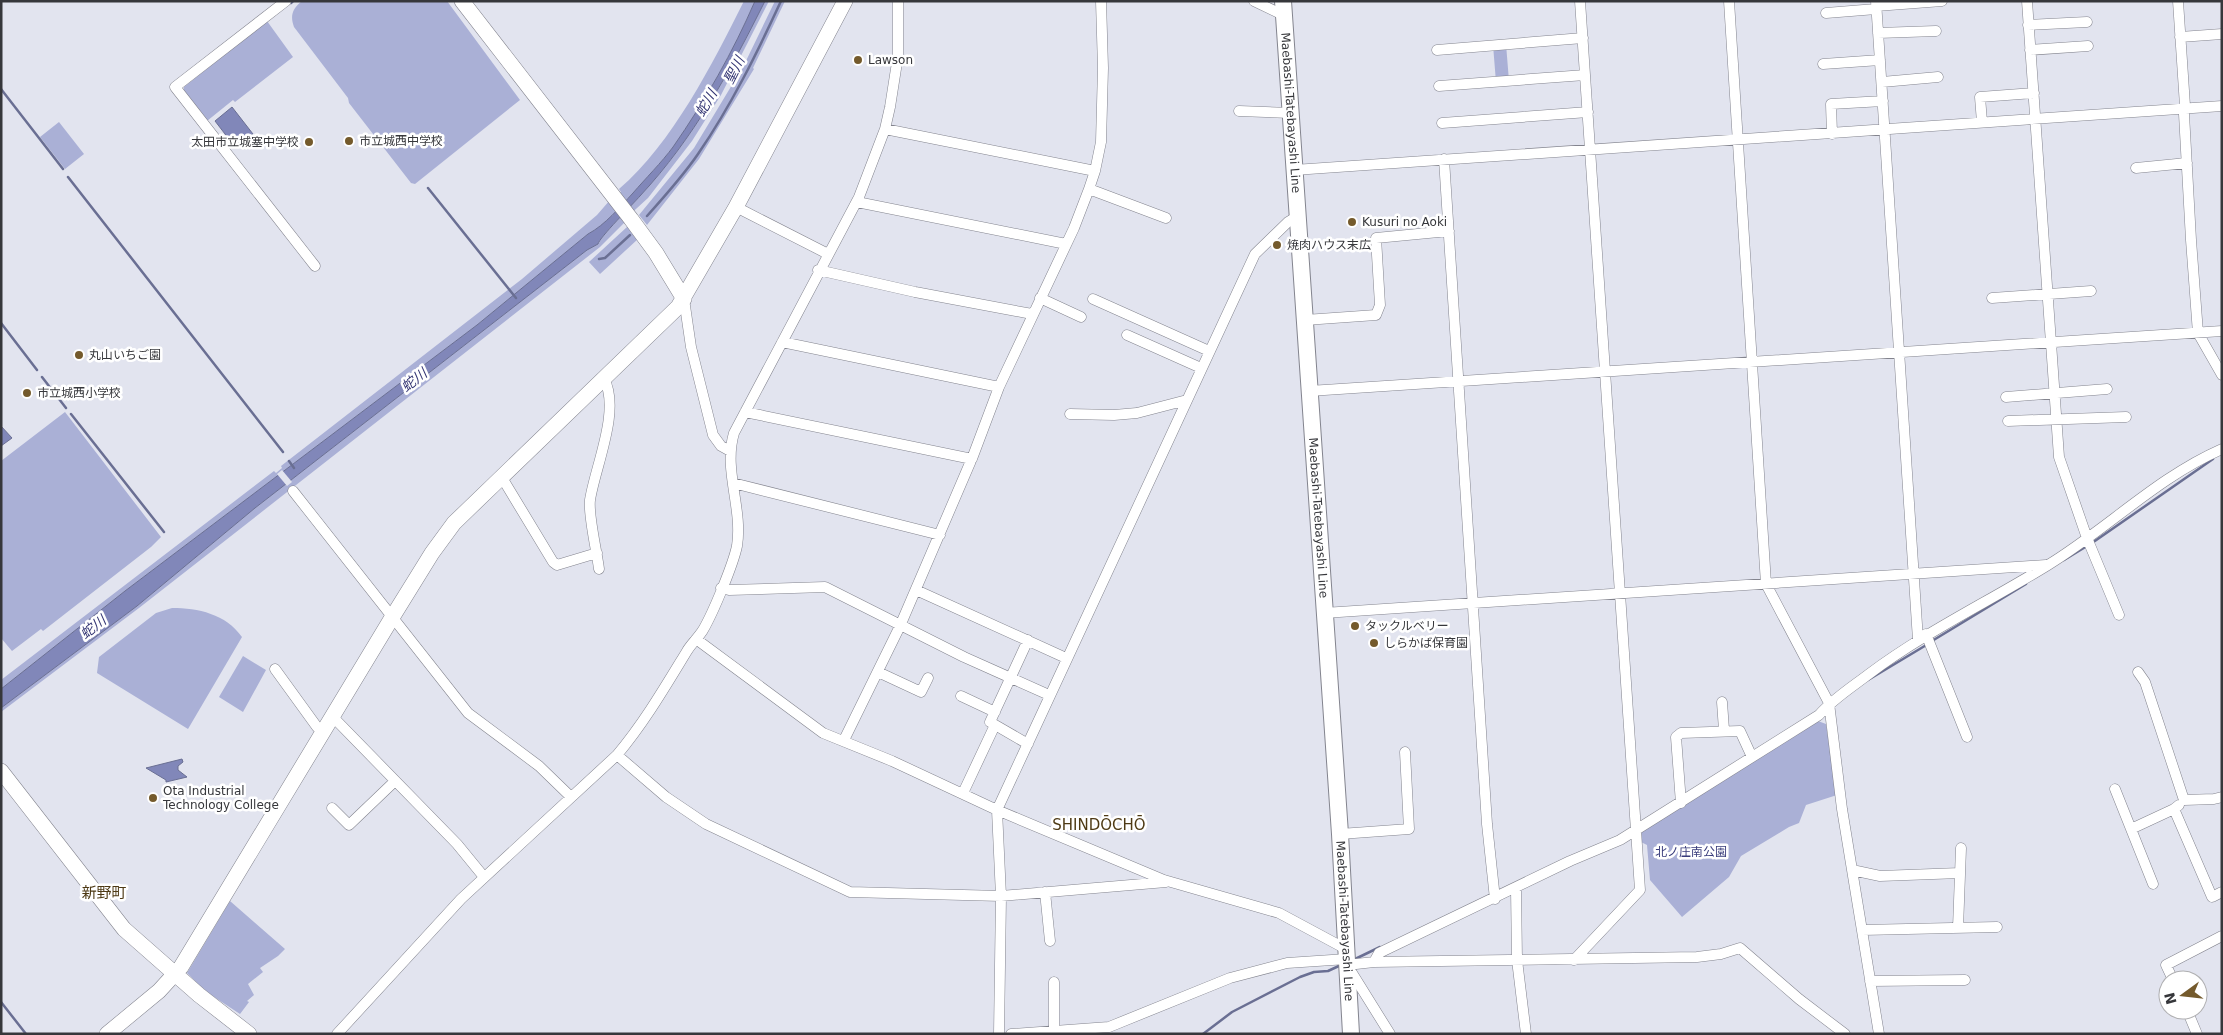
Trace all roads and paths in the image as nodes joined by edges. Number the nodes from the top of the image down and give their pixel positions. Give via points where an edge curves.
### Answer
1 (286, 1) edge
2 (462, 1) edge
3 (845, 1) edge
4 (898, 1) edge
5 (1101, 1) edge
6 (1254, 1) edge
7 (1580, 1) edge
8 (1729, 1) edge
9 (1942, 1) edge
10 (2027, 1) edge
11 (2178, 1) edge
12 (1876, 6) edge
13 (1283, 8) edge
14 (1826, 13) dead end
15 (2087, 22) dead end
16 (2028, 25) junction
17 (1936, 31) dead end
18 (1878, 33) junction
19 (2222, 34) edge
20 (2180, 37) junction
21 (1583, 38) junction
22 (2088, 46) dead end
23 (1437, 50) dead end
24 (2030, 50) junction
25 (1880, 60) junction
26 (1823, 64) dead end
27 (1585, 75) junction
28 (1938, 77) dead end
29 (1882, 82) junction
30 (1439, 86) dead end
31 (2034, 93) junction
32 (1883, 101) junction
33 (2222, 106) edge
34 (2185, 108) junction
35 (1239, 112) dead end
36 (1588, 112) junction
37 (1291, 113) junction
38 (2036, 118) junction
39 (1982, 122) junction
40 (1442, 123) dead end
41 (1885, 128) junction
42 (885, 129) junction
43 (1832, 134) junction
44 (1738, 140) junction
45 (1591, 150) junction
46 (1444, 159) junction
47 (2187, 163) junction
48 (2136, 168) dead end
49 (1294, 170) junction
50 (1095, 171) junction
51 (1089, 189) junction
52 (856, 202) junction
53 (736, 207) junction
54 (1298, 216) junction
55 (1166, 218) dead end
56 (1449, 231) junction
57 (1066, 244) junction
58 (828, 254) junction
59 (315, 266) dead end
60 (818, 270) junction
61 (2090, 291) dead end
62 (2047, 294) junction
63 (1040, 298) junction
64 (1992, 298) dead end
65 (684, 299) junction
66 (1093, 299) dead end
67 (1032, 314) junction
68 (1081, 318) dead end
69 (1305, 320) junction
70 (2222, 331) edge
71 (2198, 333) junction
72 (1127, 335) dead end
73 (2051, 341) junction
74 (782, 342) junction
75 (1209, 351) junction
76 (1898, 353) junction
77 (1753, 362) junction
78 (1201, 368) junction
79 (1606, 371) junction
80 (2222, 375) edge
81 (604, 379) junction
82 (1459, 381) junction
83 (999, 387) junction
84 (2107, 389) dead end
85 (1309, 391) junction
86 (2056, 393) junction
87 (2006, 397) dead end
88 (1187, 400) junction
89 (745, 412) junction
90 (1070, 414) dead end
91 (2126, 416) dead end
92 (2057, 419) junction
93 (2008, 421) dead end
94 (2222, 449) edge
95 (730, 451) junction
96 (972, 459) junction
97 (501, 476) junction
98 (734, 484) junction
99 (293, 492) dead end
100 (940, 535) junction
101 (2087, 538) junction
102 (597, 553) junction
103 (2049, 565) junction
104 (599, 569) dead end
105 (1913, 574) junction
106 (1766, 584) junction
107 (721, 588) junction
108 (916, 590) junction
109 (1621, 593) junction
110 (1474, 602) junction
111 (1324, 612) junction
112 (2119, 615) dead end
113 (393, 616) junction
114 (900, 626) junction
115 (1922, 637) junction
116 (696, 639) junction
117 (1028, 640) junction
118 (1066, 658) junction
119 (275, 669) dead end
120 (878, 672) junction
121 (2138, 672) dead end
122 (928, 678) dead end
123 (1010, 678) junction
124 (1049, 694) junction
125 (961, 696) dead end
126 (1722, 702) dead end
127 (1829, 704) junction
128 (995, 712) junction
129 (333, 717) junction
130 (995, 725) junction
131 (1724, 730) junction
132 (324, 732) junction
133 (1967, 737) dead end
134 (844, 740) junction
135 (1028, 744) junction
136 (1405, 752) dead end
137 (617, 755) junction
138 (1752, 757) junction
139 (1, 771) edge
140 (395, 781) junction
141 (2115, 789) dead end
142 (963, 793) junction
143 (571, 797) junction
144 (2222, 797) edge
145 (2184, 800) junction
146 (1681, 803) junction
147 (332, 808) dead end
148 (2174, 809) junction
149 (997, 810) junction
150 (2131, 829) junction
151 (1636, 830) junction
152 (1340, 834) junction
153 (1961, 848) dead end
154 (1852, 870) junction
155 (1960, 873) junction
156 (484, 877) junction
157 (1170, 882) junction
158 (2153, 884) dead end
159 (1516, 888) junction
160 (1045, 892) junction
161 (2222, 892) edge
162 (1001, 896) junction
163 (1495, 899) junction
164 (1997, 927) dead end
165 (1958, 928) junction
166 (1862, 930) junction
167 (2222, 936) edge
168 (1050, 941) dead end
169 (1346, 958) junction
170 (1517, 960) junction
171 (1574, 960) junction
172 (1374, 962) junction
173 (2168, 970) edge
174 (175, 974) junction
175 (1965, 980) dead end
176 (1870, 981) junction
177 (1054, 982) dead end
178 (2191, 1020) edge
179 (1059, 1032) edge
180 (340, 1033) edge
181 (107, 1034) edge
182 (249, 1034) edge
183 (1000, 1034) edge
184 (1011, 1034) edge
185 (1351, 1034) edge
186 (1390, 1034) edge
187 (1526, 1034) edge
188 (1845, 1034) edge
189 (1879, 1034) edge
190 (2197, 1034) edge

1 - 59 street via 175,87
2 - 65 street via 630,217
3 - 53 street
4 - 42 street via 898,56
5 - 50 street via 1101,142
6 - 13 street
7 - 21 street
8 - 44 street
9 - 12 street
10 - 16 street
11 - 20 street
12 - 14 street
12 - 18 street
13 - 37 main road, Maebashi-Tatebayashi Line
15 - 16 street
16 - 24 street
17 - 18 street
18 - 25 street
19 - 20 street
20 - 34 street
21 - 23 street
21 - 27 street
22 - 24 street
24 - 31 street
25 - 26 street
25 - 29 street
27 - 30 street
27 - 36 street
28 - 29 street
29 - 32 street
31 - 38 street
31 - 39 street via 1980,96
32 - 41 street
32 - 43 street via 1831,104
33 - 34 street
34 - 38 street
34 - 47 street
35 - 37 street
36 - 40 street
36 - 45 street
37 - 49 main road, Maebashi-Tatebayashi Line
38 - 39 street
38 - 62 street
39 - 41 street
41 - 43 street
41 - 76 street
42 - 50 street
42 - 52 street
43 - 44 street
44 - 45 street
44 - 77 street
45 - 46 street
45 - 79 street
46 - 49 street
46 - 56 street
47 - 48 street
47 - 71 street
49 - 54 main road, Maebashi-Tatebayashi Line
50 - 51 street
51 - 55 street
51 - 57 street
52 - 57 street
52 - 58 street
53 - 58 street
53 - 65 street
54 - 69 main road, Maebashi-Tatebayashi Line
54 - 75 street via 1255,254
56 - 69 street via 1376,238 1380,305 1376,315
56 - 82 street
57 - 63 street
58 - 60 street
60 - 67 street
60 - 74 street
61 - 62 street
62 - 64 street
62 - 73 street
63 - 67 street
63 - 68 street
65 - 81 street
65 - 95 street via 691,347 714,435 721,446
66 - 75 street
67 - 83 street
69 - 85 main road, Maebashi-Tatebayashi Line
70 - 71 street
71 - 73 street
71 - 80 street
72 - 78 street
73 - 76 street
73 - 86 street
74 - 83 street
74 - 89 street
75 - 78 street
76 - 77 street
76 - 105 street
77 - 79 street
77 - 106 street
78 - 88 street
79 - 82 street
79 - 109 street
81 - 97 street
81 - 102 street via 608,386 609,415 590,502
82 - 85 street
82 - 110 street
83 - 96 street
84 - 86 street
85 - 111 main road, Maebashi-Tatebayashi Line
86 - 87 street
86 - 92 street
88 - 90 street via 1137,413
88 - 118 street
89 - 95 street via 734,433
89 - 96 street
91 - 92 street
92 - 93 street
92 - 101 street via 2060,456
94 - 101 street via 2172,478
95 - 98 street
96 - 100 street
97 - 102 street via 553,562 558,565
97 - 113 street via 454,523
98 - 100 street
98 - 107 street via 737,544
99 - 113 street
100 - 108 street
101 - 103 street
101 - 112 street
102 - 104 street
103 - 105 street
103 - 115 street
105 - 106 street
105 - 115 street
106 - 109 street
106 - 127 street
107 - 114 street via 826,587
107 - 116 street
108 - 114 street
108 - 117 street
109 - 110 street
109 - 151 street
110 - 111 street
110 - 163 street via 1487,824
111 - 152 main road, Maebashi-Tatebayashi Line
113 - 129 street
113 - 143 street via 468,712 539,766
114 - 120 street
114 - 123 street
115 - 127 street
115 - 133 street
116 - 134 street via 823,733
116 - 137 street via 639,729
117 - 118 street
117 - 123 street
118 - 124 street
119 - 132 street
120 - 122 street via 921,692
120 - 134 street
121 - 145 street via 2145,682
123 - 124 street
123 - 128 street
124 - 135 street
125 - 128 street
126 - 131 street
127 - 138 street via 1819,715
127 - 154 street
128 - 130 street via 990,722
129 - 132 street
129 - 140 street
130 - 135 street
130 - 142 street
131 - 138 street via 1740,731
131 - 146 street via 1681,733 1676,737
132 - 174 street
134 - 142 street
135 - 149 street
136 - 152 street via 1409,829
137 - 143 street
137 - 162 street via 666,797 706,824 850,892
138 - 146 street
139 - 174 street via 124,929
140 - 147 street via 349,825
140 - 156 street via 457,844
141 - 150 street
142 - 149 street
143 - 156 street
144 - 145 street
145 - 148 street
146 - 151 street
148 - 150 street
148 - 161 street via 2212,897
149 - 157 street
149 - 162 street
150 - 158 street
151 - 159 street
151 - 171 street via 1640,890
152 - 169 main road, Maebashi-Tatebayashi Line
153 - 155 street
154 - 155 street via 1880,876
154 - 166 street
155 - 165 street
156 - 180 street
157 - 160 street
157 - 169 street via 1279,913
159 - 163 street
159 - 170 street
160 - 162 street
160 - 168 street
162 - 183 street
163 - 172 street via 1379,953
164 - 165 street
165 - 166 street
166 - 176 street
167 - 173 street via 2166,965
169 - 172 street
169 - 179 street via 1287,962 1230,978 1109,1027
169 - 185 main road, Maebashi-Tatebayashi Line
169 - 186 street
170 - 171 street
170 - 172 street
170 - 187 street
171 - 188 street via 1697,957 1740,948
174 - 181 street
174 - 182 street
175 - 176 street
176 - 189 street
177 - 179 street
178 - 190 street
179 - 184 street

